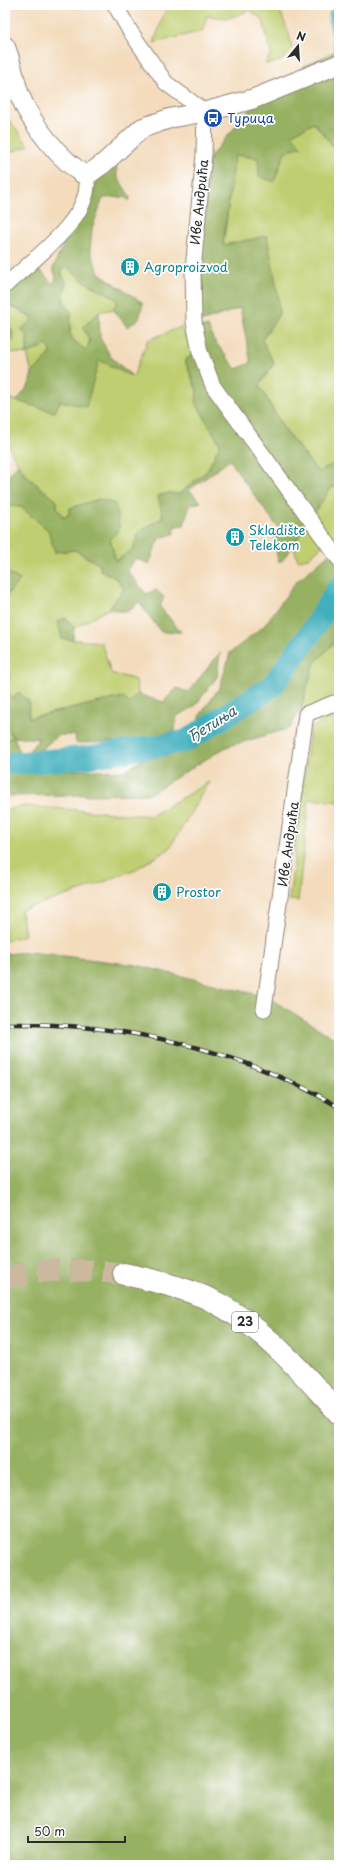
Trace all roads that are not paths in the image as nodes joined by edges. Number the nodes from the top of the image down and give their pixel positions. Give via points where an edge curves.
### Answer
1 (115, 5) edge
2 (5, 46) edge
3 (335, 65) edge
4 (205, 112) junction
5 (86, 176) junction
6 (5, 286) edge
7 (339, 559) edge
8 (339, 704) edge
9 (264, 1009) dead end
10 (124, 1274) tunnel mouth
11 (339, 1413) edge

1 - 4 street via 166,83
2 - 5 street via 20,96 31,116 53,147
3 - 4 street via 253,99
4 - 5 street via 171,118 142,128
4 - 7 street, Иве Андрића via 204,154 193,270 194,322 200,352 213,386
5 - 6 street via 87,197 64,233
8 - 9 street, Иве Андрића via 334,703 306,714
10 - 11 main road, 23 via 169,1284 226,1308 275,1345

